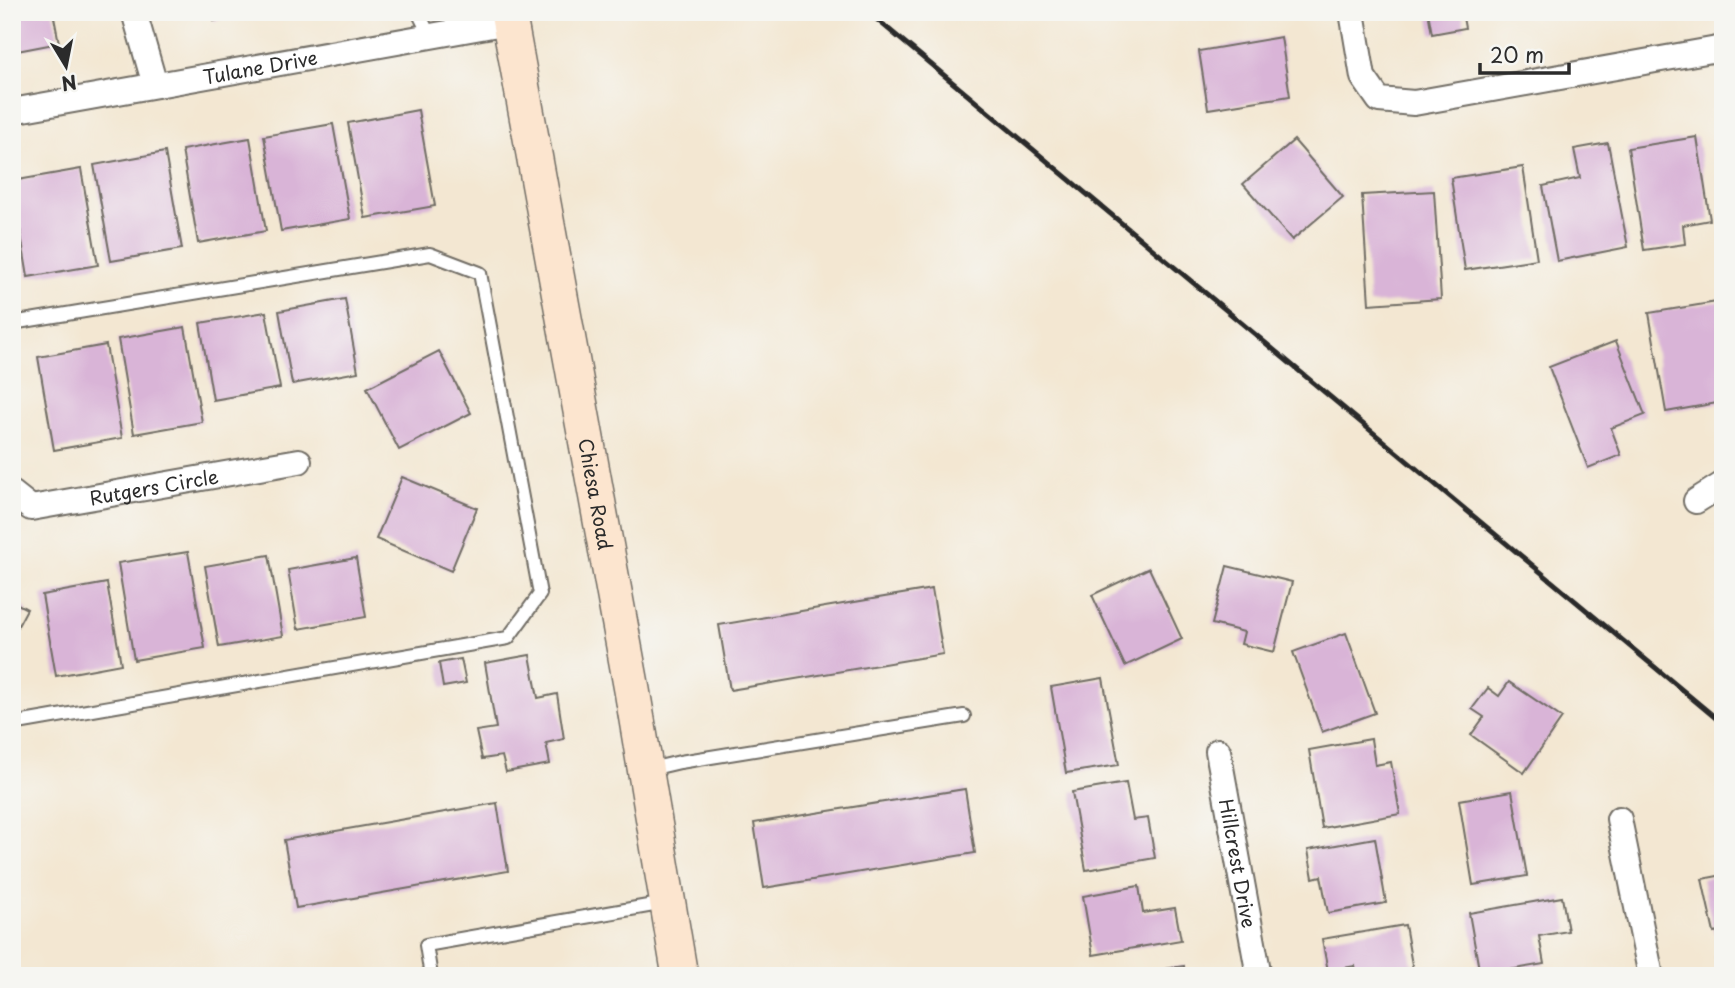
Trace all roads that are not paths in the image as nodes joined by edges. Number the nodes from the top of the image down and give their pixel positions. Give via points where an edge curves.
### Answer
1 (134, 12) edge
2 (418, 12) edge
3 (1352, 12) edge
4 (509, 17) edge
5 (430, 36) junction
6 (1723, 48) edge
7 (155, 85) junction
8 (12, 111) edge
9 (12, 323) edge
10 (299, 461) dead end
11 (1723, 484) edge
12 (12, 493) edge
13 (1696, 501) dead end
14 (964, 716) dead end
15 (12, 724) edge
16 (1218, 751) dead end
17 (646, 770) junction
18 (1619, 819) dead end
19 (669, 902) junction
20 (431, 976) edge
21 (680, 976) edge
22 (1259, 976) edge
23 (1651, 976) edge

1 - 7 street
2 - 5 lane
3 - 6 street via 1363,77 1379,100 1414,103
4 - 5 street, Tulane Drive
4 - 17 main road, Chiesa Road
5 - 7 street, Tulane Drive
7 - 8 street, Tulane Drive
9 - 15 lane via 430,254 480,273 540,594 508,638
10 - 12 street, Rutgers Circle via 31,508
11 - 13 street
14 - 17 lane
16 - 22 street, Hillcrest Drive
17 - 19 main road, Chiesa Road
18 - 23 street
19 - 20 lane via 426,945
19 - 21 main road, Chiesa Road

